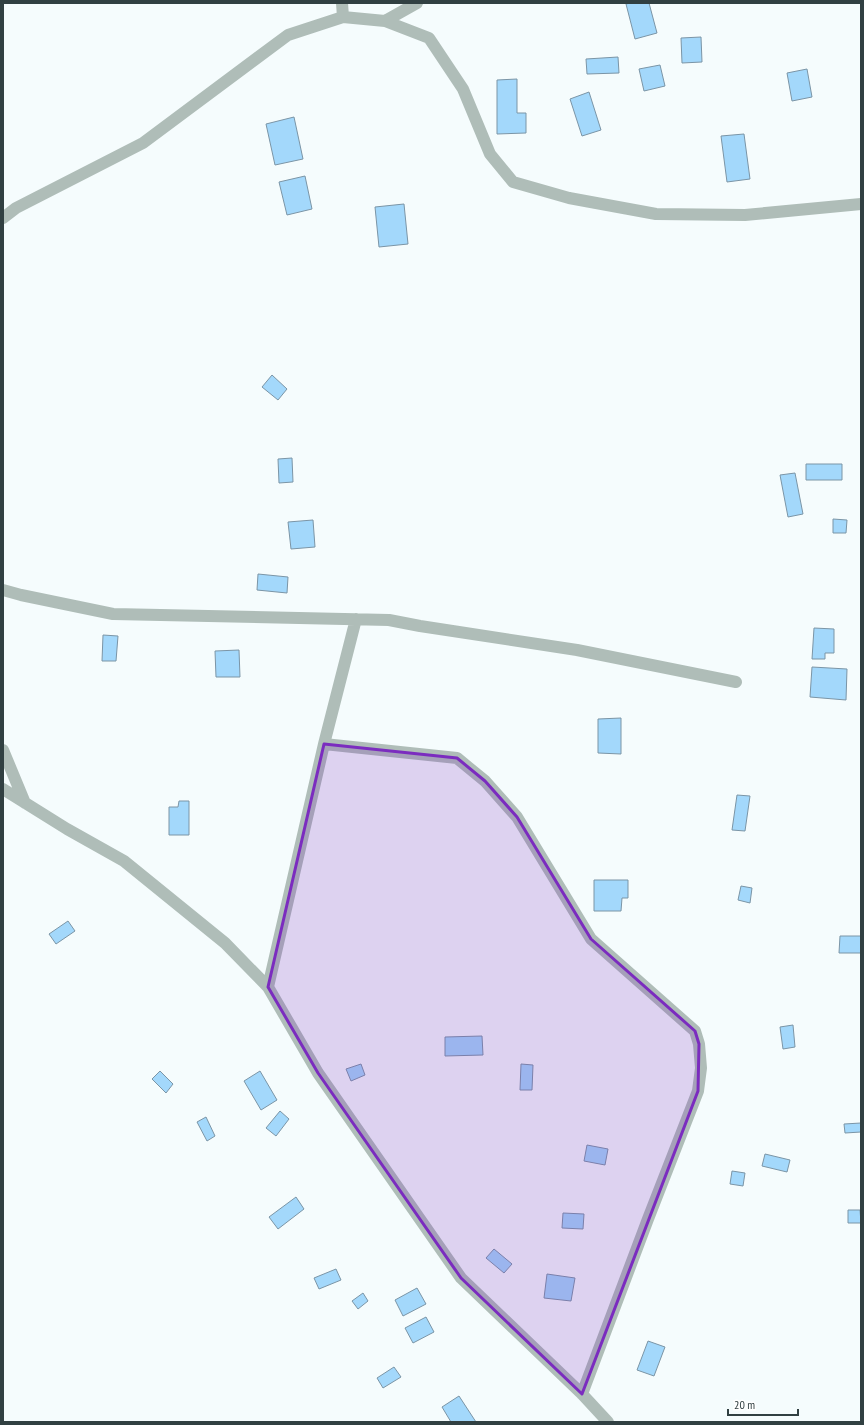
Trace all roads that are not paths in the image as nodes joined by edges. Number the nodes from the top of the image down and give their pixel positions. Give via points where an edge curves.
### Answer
1 (342, 3) edge
2 (417, 3) edge
3 (343, 17) junction
4 (385, 21) junction
5 (861, 204) edge
6 (3, 218) edge
7 (3, 590) edge
8 (356, 619) junction
9 (736, 682) dead end
10 (324, 744) junction
11 (3, 750) edge
12 (3, 789) edge
13 (26, 803) junction
14 (268, 987) junction
15 (582, 1394) junction
16 (608, 1422) edge

1 - 3 street
2 - 4 street
3 - 4 street
3 - 6 street via 288,35 143,143 16,208
4 - 5 street via 429,38 463,89 490,154 513,182 569,198 656,214 745,215
7 - 8 street via 113,614
8 - 9 street via 389,620 577,650
8 - 10 street
10 - 14 street
10 - 15 street via 457,758 485,781 517,817 591,939 695,1031 701,1068 698,1092
11 - 13 street
12 - 13 street
13 - 14 street via 124,861 226,943
14 - 15 street via 318,1072 461,1278
15 - 16 street

